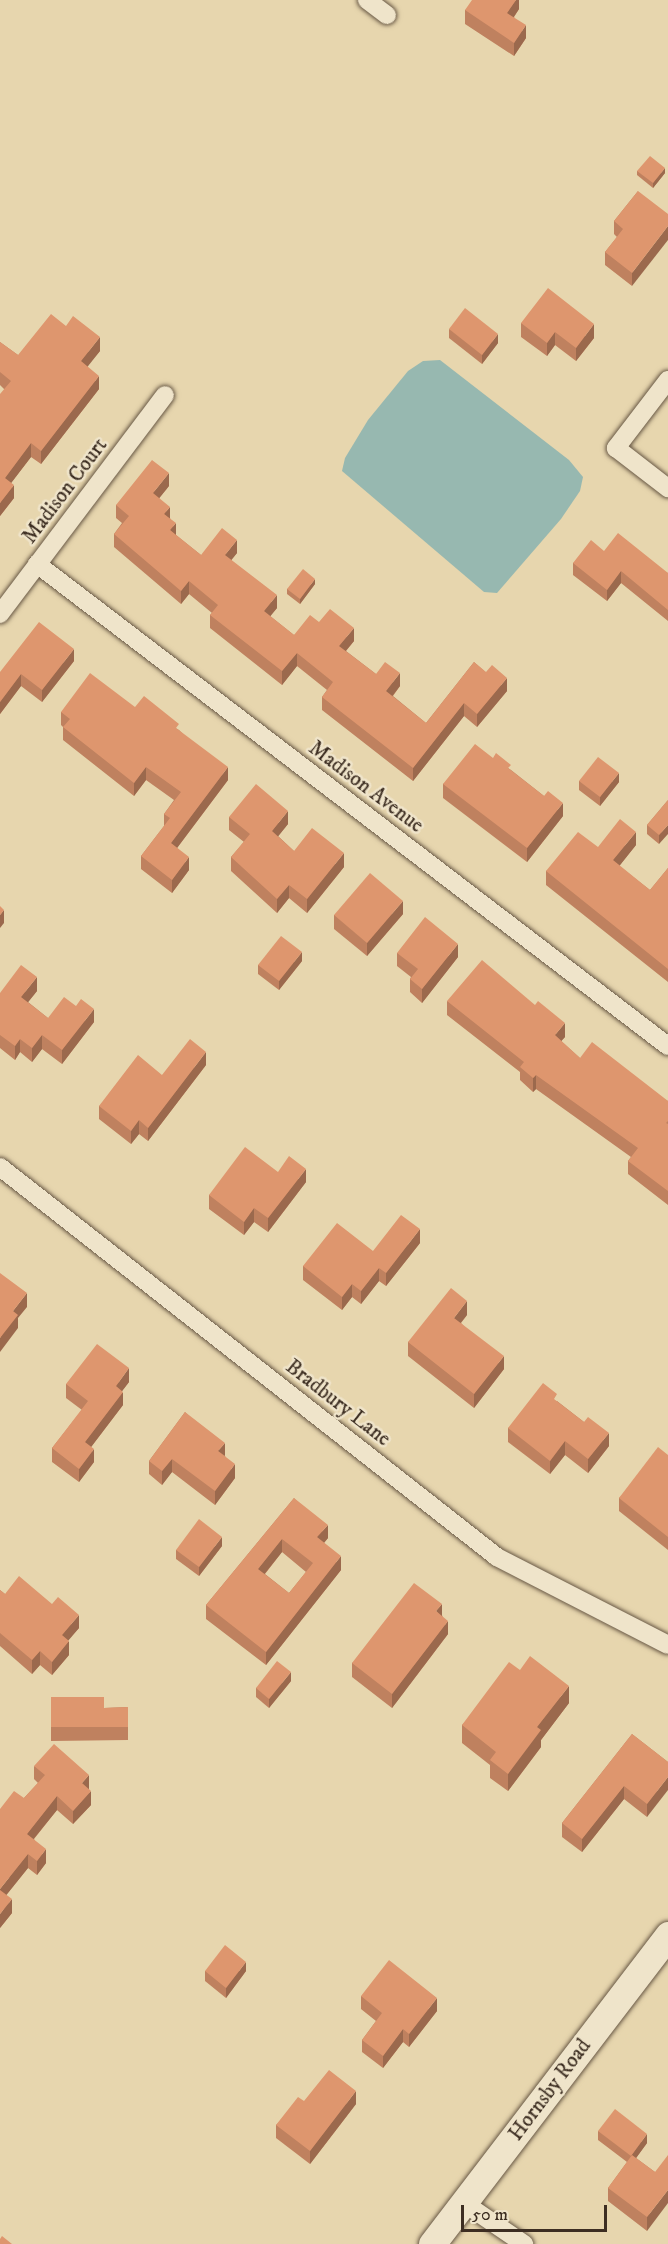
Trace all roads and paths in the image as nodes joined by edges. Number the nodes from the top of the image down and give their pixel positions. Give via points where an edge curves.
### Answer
1 (367, 0) edge
2 (387, 15) dead end
3 (668, 380) edge
4 (165, 395) dead end
5 (668, 488) edge
6 (37, 564) junction
7 (0, 614) edge
8 (668, 1046) edge
9 (0, 1167) edge
10 (668, 1645) edge
11 (668, 1935) edge
12 (464, 2203) junction
13 (432, 2244) edge
14 (525, 2244) edge

1 - 2 street
3 - 5 street via 616,448
4 - 6 street, Madison Court
6 - 7 street, Madison Court
6 - 8 street, Madison Avenue
9 - 10 street, Bradbury Lane via 497,1557
11 - 12 street, Hornsby Road
12 - 13 street, Hornsby Road
12 - 14 street

